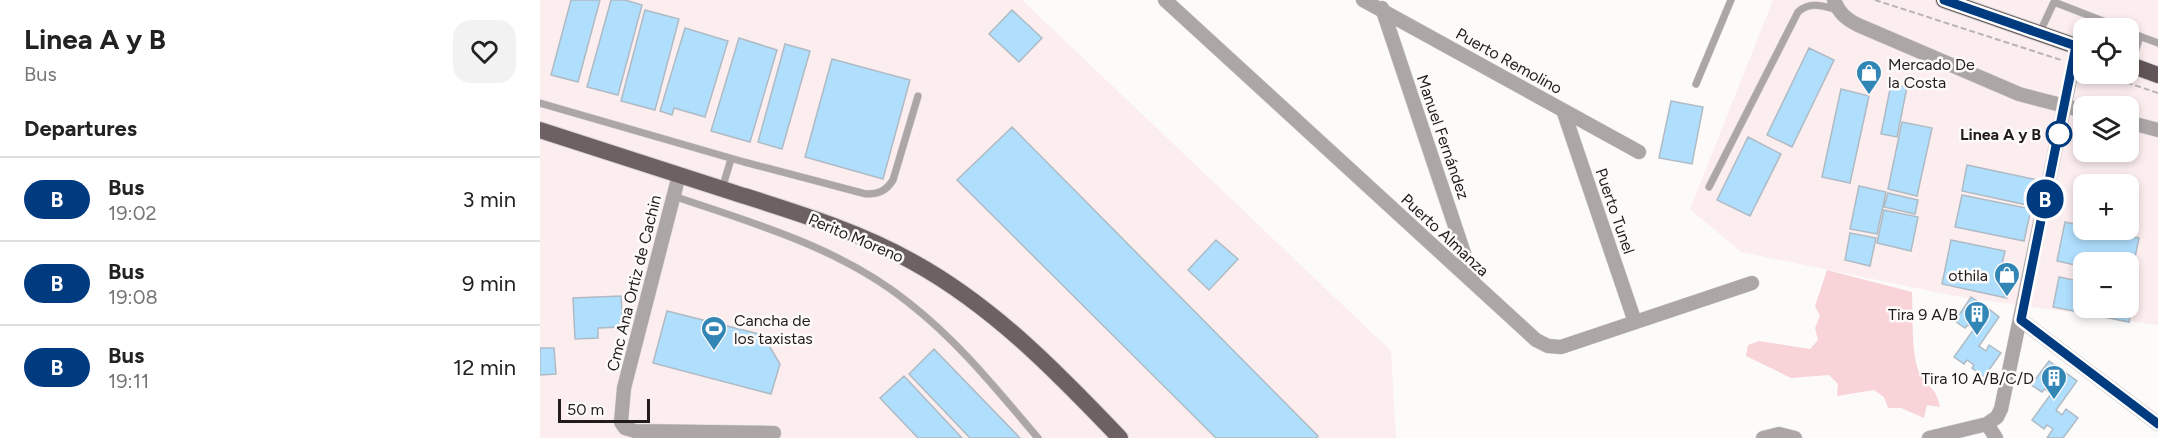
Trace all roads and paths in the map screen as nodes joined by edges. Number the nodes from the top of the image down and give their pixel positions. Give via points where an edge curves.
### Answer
1 (1165, 0) edge
2 (1363, 0) edge
3 (1731, 0) edge
4 (1875, 0) edge
5 (1944, 0) edge
6 (1962, 3) edge
7 (1836, 5) edge
8 (1382, 6) edge
9 (2095, 18) edge
10 (2039, 33) junction
11 (2140, 36) joint
12 (2139, 39) edge
13 (2158, 43) edge
14 (2073, 45) edge
15 (2073, 64) joint
16 (2139, 68) edge
17 (2158, 75) edge
18 (1696, 84) dead end
19 (2131, 84) edge
20 (2158, 93) edge
21 (918, 96) dead end
22 (540, 104) edge
23 (2064, 106) junction
24 (2073, 108) edge
25 (1563, 110) junction
26 (2139, 125) edge
27 (540, 130) edge
28 (2158, 130) edge
29 (1639, 152) dead end
30 (732, 159) junction
31 (679, 175) junction
32 (1709, 187) dead end
33 (722, 189) junction
34 (673, 196) junction
35 (1752, 283) dead end
36 (1475, 285) junction
37 (2021, 320) junction
38 (1635, 322) junction
39 (1987, 424) junction
40 (2158, 424) edge
41 (774, 433) dead end
42 (1038, 438) edge
43 (1120, 438) edge
44 (1763, 438) edge
45 (1795, 438) edge
46 (1929, 438) edge
47 (1996, 438) edge

1 - 36 street, Puerto Almanza
2 - 8 street, Puerto Remolino
3 - 18 lane
4 - 15 path
5 - 6 highway
6 - 10 highway
7 - 23 street via 1858,25 2019,94
7 - 32 lane via 1815,4 1798,12
8 - 25 street, Puerto Remolino
8 - 36 street, Manuel Fernández
9 - 10 lane via 2054,2
10 - 14 highway
11 - 12 lane
11 - 13 lane
15 - 23 street
16 - 17 highway
19 - 20 path
21 - 30 lane via 893,180 885,191 877,194
22 - 30 lane
23 - 24 street
23 - 37 street
25 - 29 street, Puerto Remolino
25 - 38 street, Puerto Tunel
26 - 28 street
27 - 31 main road, Perito Moreno
30 - 33 lane
31 - 33 main road, Perito Moreno
31 - 34 street, Cmc Ana Ortiz de Cachin
33 - 43 main road, Perito Moreno via 868,240 913,261 986,310 1036,353
34 - 41 street, Cmc Ana Ortiz de Cachin via 624,388 621,422 635,431
34 - 42 lane via 816,247 869,276 908,302 971,358
35 - 38 street, Puerto Almanza
36 - 38 street, Puerto Almanza via 1536,340 1548,346 1561,347
37 - 39 street via 2001,408
37 - 40 street
39 - 46 street
39 - 47 street
44 - 45 street via 1779,434

